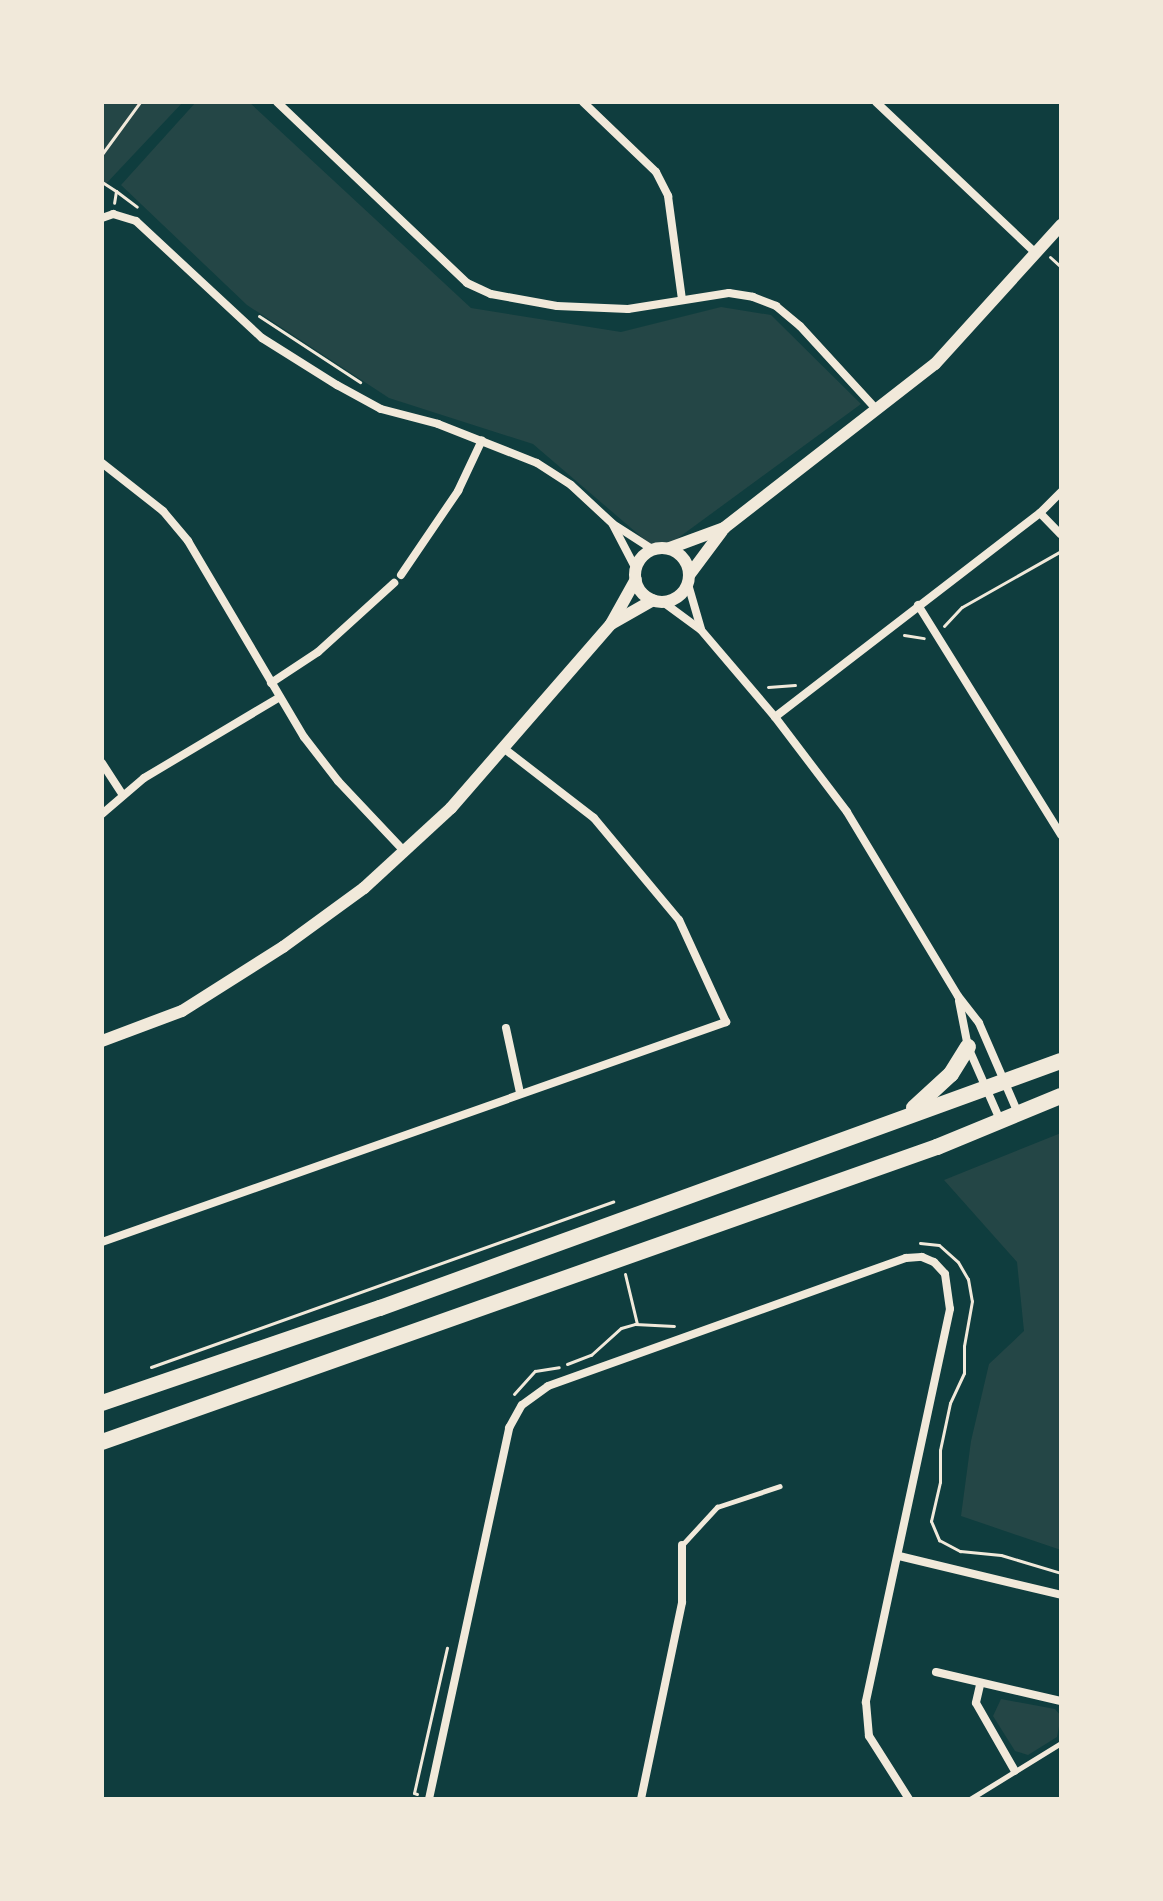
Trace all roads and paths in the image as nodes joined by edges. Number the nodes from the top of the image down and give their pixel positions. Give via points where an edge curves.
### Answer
1 (140, 102) edge
2 (277, 102) edge
3 (583, 102) edge
4 (876, 102) edge
5 (102, 154) edge
6 (102, 182) edge
7 (116, 191) junction
8 (140, 209) dead end
9 (113, 214) junction
10 (102, 218) edge
11 (1061, 225) edge
12 (1037, 254) junction
13 (682, 299) junction
14 (252, 311) dead end
15 (365, 385) dead end
16 (877, 410) junction
17 (482, 440) junction
18 (102, 463) edge
19 (1061, 492) edge
20 (1040, 513) junction
21 (613, 524) junction
22 (724, 528) junction
23 (1061, 535) edge
24 (670, 548) junction
25 (652, 549) junction
26 (636, 574) junction
27 (401, 575) dead end
28 (689, 579) junction
29 (394, 583) dead end
30 (658, 601) junction
31 (918, 605) junction
32 (611, 624) junction
33 (701, 630) junction
34 (271, 683) junction
35 (761, 683) dead end
36 (805, 691) junction
37 (280, 697) junction
38 (775, 717) junction
39 (502, 747) junction
40 (102, 763) edge
41 (123, 795) junction
42 (102, 814) edge
43 (1061, 835) edge
44 (405, 852) junction
45 (958, 996) junction
46 (506, 1028) dead end
47 (102, 1041) edge
48 (968, 1047) junction
49 (1061, 1061) edge
50 (1006, 1081) junction
51 (986, 1088) junction
52 (520, 1093) junction
53 (1061, 1096) edge
54 (1018, 1113) junction
55 (903, 1117) junction
56 (1000, 1120) junction
57 (613, 1202) dead end
58 (102, 1242) edge
59 (914, 1245) dead end
60 (624, 1270) dead end
61 (637, 1324) junction
62 (677, 1326) dead end
63 (145, 1369) dead end
64 (509, 1401) dead end
65 (102, 1403) edge
66 (102, 1442) edge
67 (780, 1486) dead end
68 (682, 1545) joint
69 (899, 1556) junction
70 (1061, 1573) edge
71 (1061, 1595) edge
72 (449, 1638) dead end
73 (936, 1672) dead end
74 (980, 1685) junction
75 (1061, 1701) edge
76 (1061, 1743) edge
77 (1015, 1771) junction
78 (429, 1798) edge
79 (641, 1799) edge
80 (909, 1799) edge
81 (970, 1799) edge

1 - 5 path
2 - 13 street via 467,283 491,294 557,306 628,309
3 - 13 street via 656,172 668,196
4 - 12 street
6 - 7 path
7 - 8 path
7 - 9 path
9 - 10 street
9 - 17 street via 136,221 242,322 325,377 381,409
11 - 12 street
12 - 16 street via 935,364
13 - 16 street via 729,293 776,306
14 - 15 path
16 - 22 street
17 - 21 street via 537,463 571,485
17 - 27 street via 458,491
18 - 34 street via 163,511 188,541
19 - 20 street
20 - 23 street
20 - 31 street
21 - 25 street
21 - 26 street
22 - 24 street
22 - 28 street
24 - 25 street
24 - 28 street via 681,555
25 - 26 street via 644,554
26 - 30 street via 642,592
26 - 32 street
28 - 30 street via 680,596
28 - 33 street
29 - 34 street via 318,652
30 - 32 street
30 - 33 street
31 - 36 street
31 - 43 street
32 - 39 street
33 - 38 street
34 - 37 street
35 - 36 path via 776,689 799,684
36 - 38 street
37 - 41 street
37 - 44 street via 338,781
38 - 45 street via 847,812
39 - 44 street
39 - 52 street via 594,818 679,920 726,1022
40 - 41 street
41 - 42 street
44 - 47 street via 306,930 182,1011
45 - 48 street
45 - 50 street via 979,1023
46 - 52 street
48 - 51 street
48 - 55 main road via 944,1081
49 - 50 main road
50 - 51 main road
50 - 54 street
51 - 55 main road
51 - 56 street
52 - 58 street
53 - 54 main road
54 - 56 main road
55 - 65 main road via 380,1308
56 - 66 main road via 937,1147
57 - 63 path
59 - 70 path via 939,1245 958,1262 971,1289 964,1373 950,1403 940,1450 940,1482 931,1521 939,1540 960,1551 1001,1555
60 - 61 path
61 - 62 path
61 - 64 path via 615,1333 591,1355 535,1371
67 - 68 lane via 717,1507
68 - 79 street via 682,1602
69 - 71 street
69 - 78 street via 950,1309 945,1274 934,1262 906,1258 548,1386 522,1405 509,1428
69 - 80 street via 866,1702 869,1736
72 - 78 path via 414,1793
73 - 74 street
74 - 75 street
74 - 77 street via 976,1703
76 - 77 lane
77 - 81 lane

